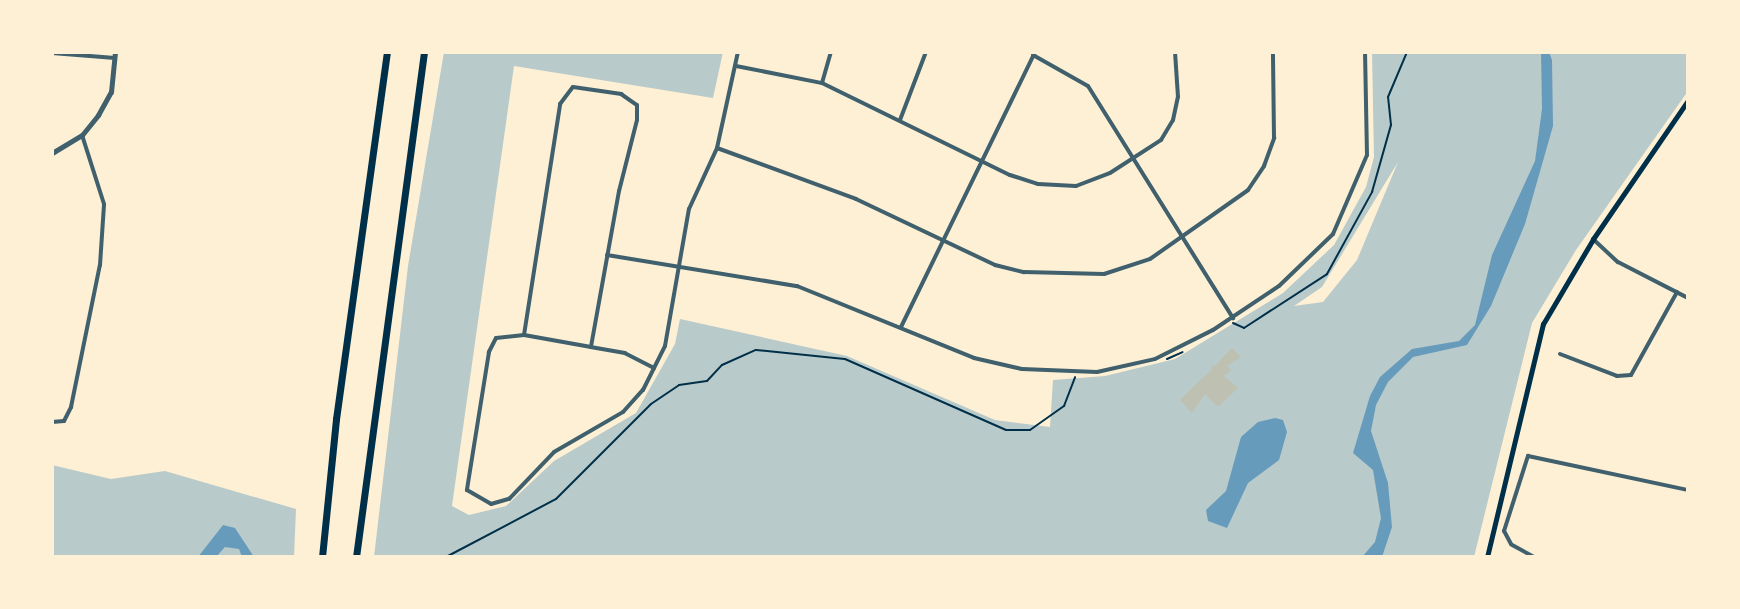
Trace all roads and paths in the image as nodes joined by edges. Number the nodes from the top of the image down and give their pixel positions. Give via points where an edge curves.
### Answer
1 (387, 52) edge
2 (424, 52) edge
3 (738, 52) edge
4 (831, 52) edge
5 (926, 52) edge
6 (1175, 52) edge
7 (1273, 52) edge
8 (1365, 52) edge
9 (1407, 52) edge
10 (52, 53) edge
11 (1034, 53) edge
12 (115, 55) edge
13 (735, 66) junction
14 (822, 83) junction
15 (1688, 100) edge
16 (900, 120) junction
17 (82, 135) junction
18 (717, 148) junction
19 (52, 153) edge
20 (1134, 156) junction
21 (981, 160) junction
22 (1183, 238) junction
23 (1593, 239) junction
24 (945, 242) junction
25 (607, 255) junction
26 (681, 268) junction
27 (1677, 292) junction
28 (1688, 298) edge
29 (1233, 320) junction
30 (901, 327) junction
31 (524, 335) junction
32 (591, 347) junction
33 (1560, 354) dead end
34 (654, 368) junction
35 (1073, 377) dead end
36 (52, 422) edge
37 (1688, 490) edge
38 (322, 557) edge
39 (356, 557) edge
40 (446, 557) edge
41 (1487, 557) edge
42 (1534, 557) edge

1 - 38 highway
2 - 39 highway
3 - 13 street
4 - 14 street
5 - 16 street
6 - 20 street via 1178,97 1173,120 1161,140
7 - 22 street via 1275,127 1264,166 1234,204
8 - 29 street via 1367,155 1348,208 1302,269
9 - 29 path via 1388,97 1391,125 1372,192 1327,274 1244,328
10 - 12 street
11 - 20 street via 1088,86
11 - 21 street
12 - 17 street via 111,92
13 - 14 street
13 - 18 street
14 - 16 street
15 - 23 main road
16 - 21 street
17 - 19 street
17 - 36 street via 104,204 100,265 71,407 64,421
18 - 24 street via 833,190
18 - 26 street via 689,209
20 - 21 street via 1076,186 1038,184
20 - 22 street
21 - 24 street
22 - 24 street via 1136,265 1073,276 995,265
22 - 29 street
23 - 27 street via 1618,262
23 - 41 main road via 1536,341
24 - 30 street
25 - 26 street
25 - 31 street via 637,105 621,94 573,87 560,104
25 - 32 street
26 - 30 street via 797,286
26 - 34 street via 665,346
27 - 28 street
27 - 33 street via 1631,375 1617,376
29 - 30 street via 1155,359 1074,372 997,364
31 - 32 street
31 - 34 street via 499,335 489,352 467,490 491,504 509,499 570,439 623,412
32 - 34 street via 625,353
35 - 40 path via 1064,406 1030,430 1006,430 881,370 845,359 771,349 742,355 707,381 679,385 651,404 556,499
37 - 42 street via 1528,456 1504,531 1511,544

